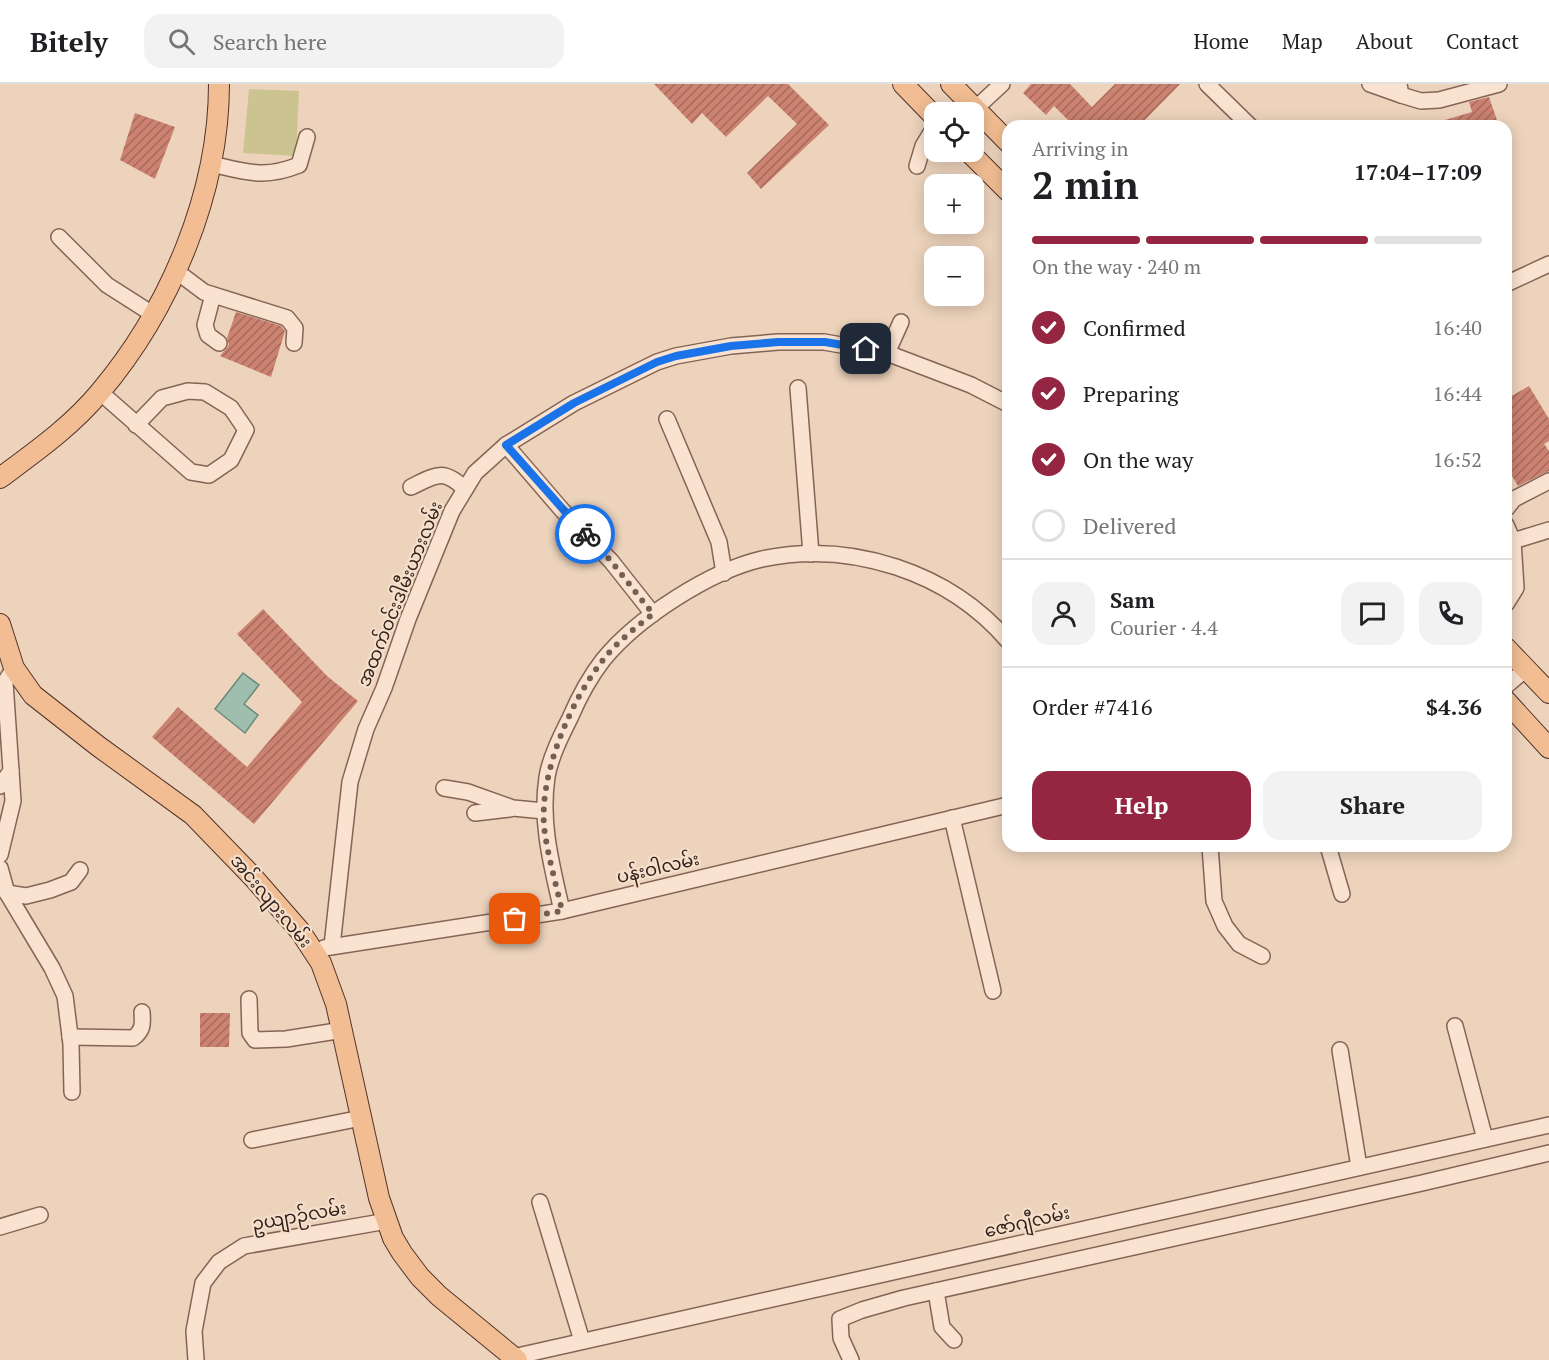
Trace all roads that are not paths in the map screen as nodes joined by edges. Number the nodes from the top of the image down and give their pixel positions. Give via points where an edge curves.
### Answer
1 (219, 84) edge
2 (903, 84) edge
3 (1002, 84) edge
4 (1207, 84) edge
5 (1370, 84) edge
6 (1499, 84) edge
7 (955, 89) edge
8 (1400, 89) edge
9 (968, 102) edge
10 (983, 102) edge
11 (924, 106) edge
12 (984, 118) edge
13 (1244, 120) edge
14 (1002, 136) edge
15 (307, 137) dead end
16 (924, 144) edge
17 (979, 162) edge
18 (212, 164) junction
19 (917, 166) dead end
20 (1002, 185) edge
21 (59, 237) dead end
22 (1549, 264) edge
23 (176, 272) junction
24 (1512, 281) edge
25 (213, 295) junction
26 (154, 315) junction
27 (901, 322) dead end
28 (219, 343) dead end
29 (294, 344) dead end
30 (887, 353) junction
31 (798, 388) dead end
32 (100, 392) junction
33 (1002, 401) edge
34 (667, 419) dead end
35 (136, 425) junction
36 (506, 445) junction
37 (0, 478) edge
38 (1549, 481) edge
39 (411, 487) dead end
40 (465, 489) junction
41 (1512, 502) edge
42 (1549, 530) edge
43 (1513, 541) joint
44 (811, 554) junction
45 (724, 573) junction
46 (1512, 594) edge
47 (653, 614) junction
48 (0, 624) edge
49 (1002, 634) edge
50 (1512, 654) edge
51 (14, 668) junction
52 (1526, 669) junction
53 (1512, 681) edge
54 (1549, 693) edge
55 (1512, 708) edge
56 (1549, 748) edge
57 (12, 771) junction
58 (0, 786) edge
59 (444, 788) dead end
60 (1002, 806) edge
61 (513, 808) junction
62 (544, 811) junction
63 (475, 813) dead end
64 (952, 818) junction
65 (1210, 852) edge
66 (1330, 852) edge
67 (0, 855) edge
68 (80, 870) dead end
69 (0, 871) edge
70 (7, 892) junction
71 (1342, 894) dead end
72 (562, 911) junction
73 (322, 948) junction
74 (1262, 956) dead end
75 (993, 991) dead end
76 (249, 999) dead end
77 (142, 1012) dead end
78 (1455, 1026) dead end
79 (343, 1030) junction
80 (70, 1037) junction
81 (1340, 1050) dead end
82 (72, 1092) dead end
83 (361, 1118) junction
84 (1549, 1125) edge
85 (1485, 1139) junction
86 (252, 1140) dead end
87 (1549, 1153) edge
88 (1359, 1167) junction
89 (540, 1202) dead end
90 (40, 1215) dead end
91 (387, 1221) junction
92 (0, 1227) edge
93 (936, 1291) junction
94 (954, 1340) dead end
95 (582, 1341) junction
96 (515, 1358) edge
97 (196, 1360) edge
98 (851, 1360) edge

1 - 18 main road
2 - 11 main road
3 - 10 street
4 - 13 street
5 - 8 street
6 - 8 street via 1421,101
7 - 9 main road
12 - 14 main road
15 - 18 street via 298,165 286,170 256,174
16 - 19 street
17 - 20 main road
18 - 23 main road
21 - 26 street via 107,285
22 - 24 street
23 - 25 street
23 - 26 main road
25 - 28 street via 205,325 208,335
25 - 29 street via 287,318 295,328
26 - 32 main road
27 - 30 street
30 - 33 street, အထက်ဝင်းဒါမီးယားလမ်း
30 - 36 street, အထက်ဝင်းဒါမီးယားလမ်း via 825,342 778,342 676,356 574,403
31 - 44 street
32 - 35 street
32 - 37 main road via 52,438
34 - 45 street via 719,542
35 - 35 street via 191,472 209,475 231,460 246,430 231,408 205,392 162,398
36 - 40 street, အထက်ဝင်းဒါမီးယားလမ်း
36 - 47 street via 611,561
38 - 41 street
39 - 40 street via 442,474
40 - 73 street, အထက်ဝင်းဒါမီးယားလမ်း via 452,511 366,729 350,783
42 - 43 street
43 - 46 street via 1516,588
44 - 45 street via 762,560
44 - 49 street via 851,556 902,567 950,591
45 - 47 street
47 - 62 street via 604,658 584,687 547,775
48 - 51 main road, အင်းလျားလမ်း
50 - 52 main road
51 - 57 street via 5,682
51 - 73 main road, အင်းလျားလမ်း via 33,695 193,816 300,931
52 - 53 street
52 - 54 main road
55 - 56 main road
57 - 58 street
57 - 67 street via 13,801
59 - 61 street
60 - 64 street, ပန်းဝါလမ်း
61 - 62 street
61 - 63 street
62 - 72 street
64 - 72 street, ပန်းဝါလမ်း
64 - 75 street
65 - 74 street via 1214,901 1225,926 1239,944
66 - 71 street
68 - 70 street via 71,882 50,890 26,896
69 - 70 street
70 - 80 street via 65,996
72 - 73 street, ပန်းဝါလမ်း
73 - 79 main road, အင်းလျားလမ်း
76 - 79 street via 250,1033 255,1040
77 - 80 street via 143,1027 133,1038
78 - 85 street
79 - 83 main road, အင်းလျားလမ်း
80 - 82 street
81 - 88 street
83 - 86 street
83 - 91 main road, အင်းလျားလမ်း
84 - 85 street, ဇော်ဂျီလမ်း
85 - 88 street, ဇော်ဂျီလမ်း
87 - 93 street
88 - 95 street, ဇော်ဂျီလမ်း
89 - 95 street
90 - 92 street
91 - 96 main road, အင်းလျားလမ်း via 402,1253 420,1277
91 - 97 street, ဥယျာဉ်လမ်း via 243,1246 219,1262 203,1283 194,1331
93 - 94 street via 942,1327
93 - 98 street via 840,1319 841,1338
95 - 96 street, ဇော်ဂျီလမ်း

